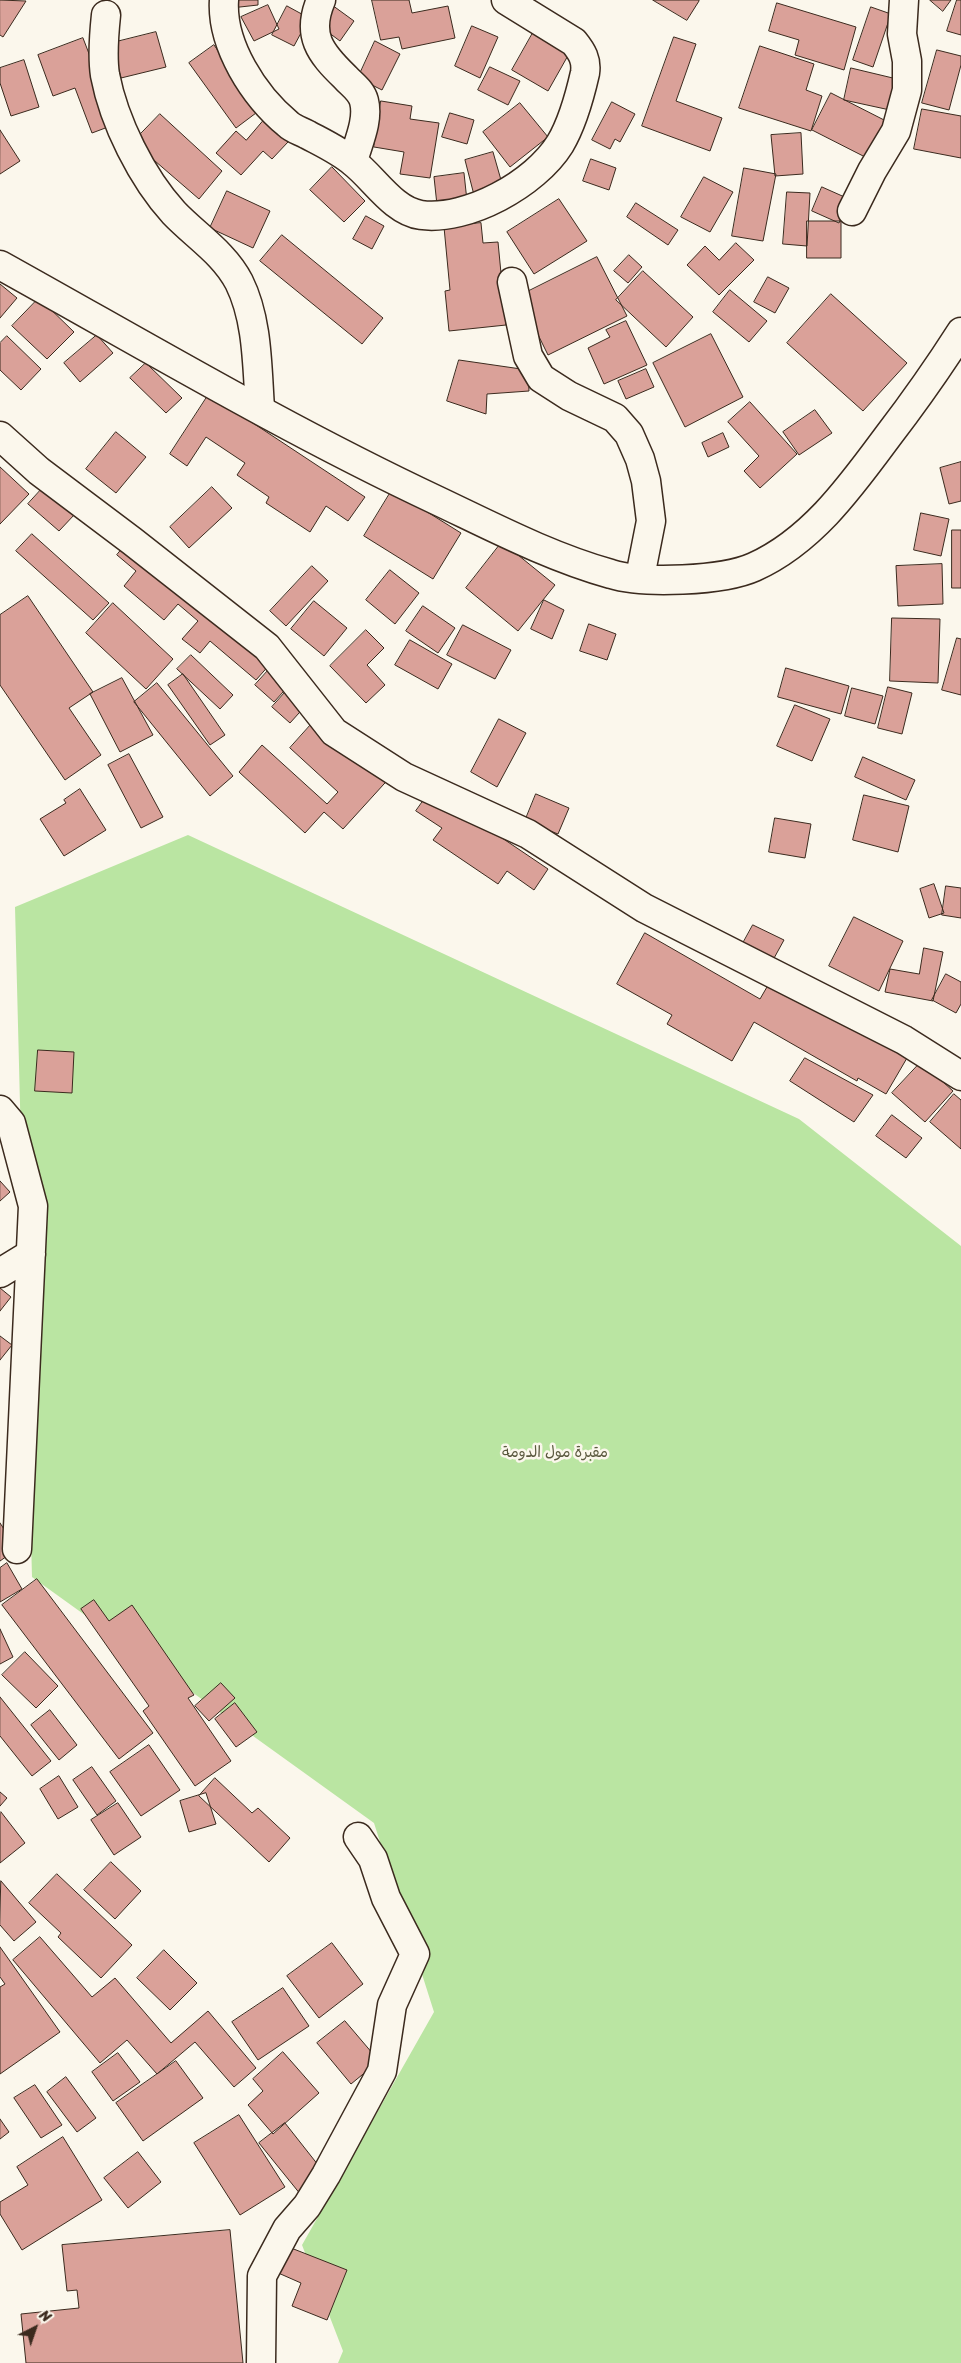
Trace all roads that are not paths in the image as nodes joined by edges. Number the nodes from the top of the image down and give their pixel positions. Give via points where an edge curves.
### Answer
1 (224, 0) edge
2 (321, 0) edge
3 (506, 0) edge
4 (904, 0) edge
5 (106, 15) dead end
6 (353, 161) junction
7 (852, 211) dead end
8 (0, 266) edge
9 (512, 282) dead end
10 (961, 332) edge
11 (260, 408) junction
12 (0, 436) edge
13 (640, 578) junction
14 (961, 1076) edge
15 (0, 1110) edge
16 (31, 1254) junction
17 (0, 1273) edge
18 (17, 1549) dead end
19 (358, 1838) dead end
20 (261, 2363) edge

1 - 6 street via 223,12 231,44 250,81 265,100 288,125
2 - 6 street via 314,24 315,40 328,60 357,88 364,101 365,116
3 - 6 street via 574,42 586,65 569,123 561,143 548,161 521,185 476,207 453,214 420,215 405,209 386,194
4 - 7 street via 902,34 907,90 896,131
5 - 11 street via 103,44 105,75 133,153 158,194 220,256 238,281 250,310
8 - 11 street
9 - 13 street via 528,356 541,378 569,396 615,418 629,434 640,459 651,520
10 - 13 street via 935,374 836,503 778,554 750,569 724,574 687,579
11 - 13 street via 385,476 537,548 614,576
12 - 14 street via 39,471 267,647 334,732 404,777 528,834 644,908 904,1040
15 - 16 street via 12,1123 33,1206
16 - 17 street
16 - 18 street
19 - 20 street via 373,1859 386,1898 416,1954 392,2005 382,2071 326,2175 307,2206 287,2229 262,2276

